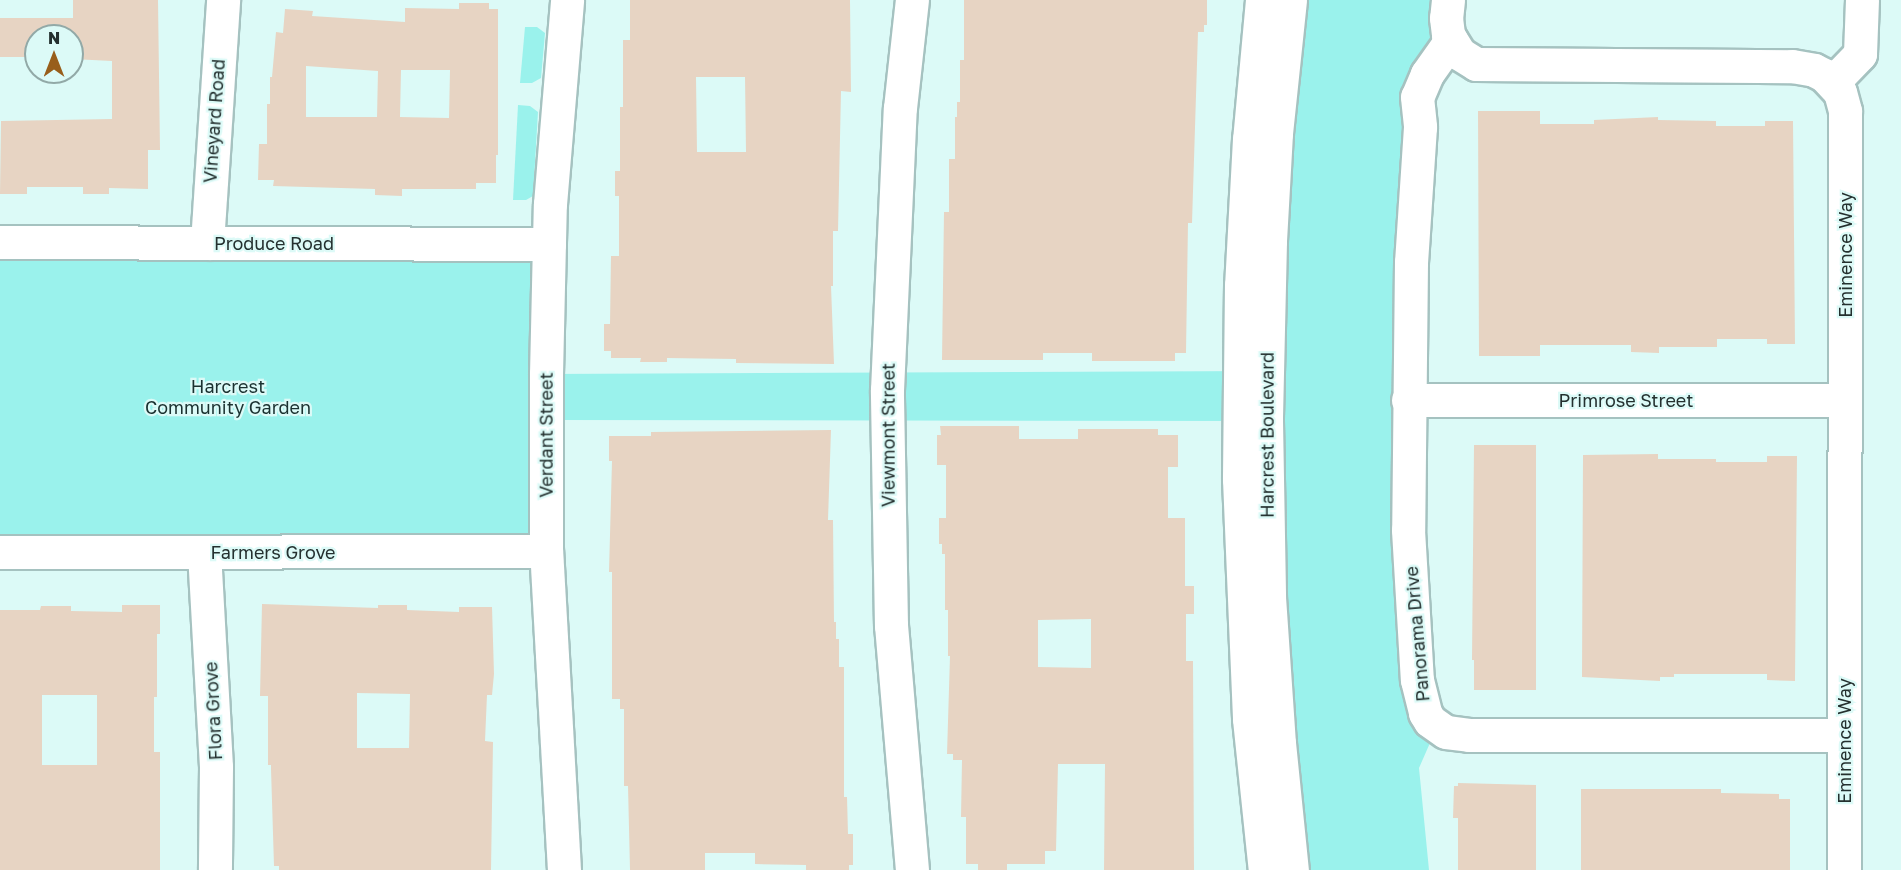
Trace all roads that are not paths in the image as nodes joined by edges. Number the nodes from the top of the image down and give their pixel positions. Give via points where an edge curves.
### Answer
1 (223, 0) edge
2 (567, 0) edge
3 (912, 0) edge
4 (1262, 0) edge
5 (1290, 0) edge
6 (1448, 0) edge
7 (1862, 0) edge
8 (1458, 50) junction
9 (1833, 82) junction
10 (0, 242) edge
11 (207, 243) junction
12 (549, 244) junction
13 (1408, 400) junction
14 (1844, 400) junction
15 (546, 551) junction
16 (0, 552) edge
17 (204, 552) junction
18 (1844, 735) junction
19 (215, 870) edge
20 (564, 870) edge
21 (912, 870) edge
22 (1265, 870) edge
23 (1292, 870) edge
24 (1844, 870) edge

1 - 11 street, Vineyard Road
2 - 12 street, Verdant Street
3 - 21 street, Viewmont Street via 900,108 887,390 891,626
4 - 22 street, Harcrest Boulevard via 1244,231 1239,478 1249,719
5 - 23 street, Harcrest Boulevard via 1270,241 1266,444 1269,597
6 - 8 street via 1446,18
7 - 9 street via 1860,54
8 - 9 street via 1493,66 1792,66 1814,70
8 - 13 street, Panorama Drive via 1420,127 1411,262
9 - 14 street, Eminence Way via 1845,111
10 - 11 street, Produce Road
11 - 12 street, Produce Road
12 - 15 street, Verdant Street
13 - 14 street, Primrose Street
13 - 18 street, Panorama Drive via 1408,530 1417,680 1425,713 1437,727 1469,735
14 - 18 street, Eminence Way
15 - 17 street, Farmers Grove
15 - 20 street, Verdant Street
16 - 17 street, Farmers Grove
17 - 19 street, Flora Grove via 216,767
18 - 24 street, Eminence Way

